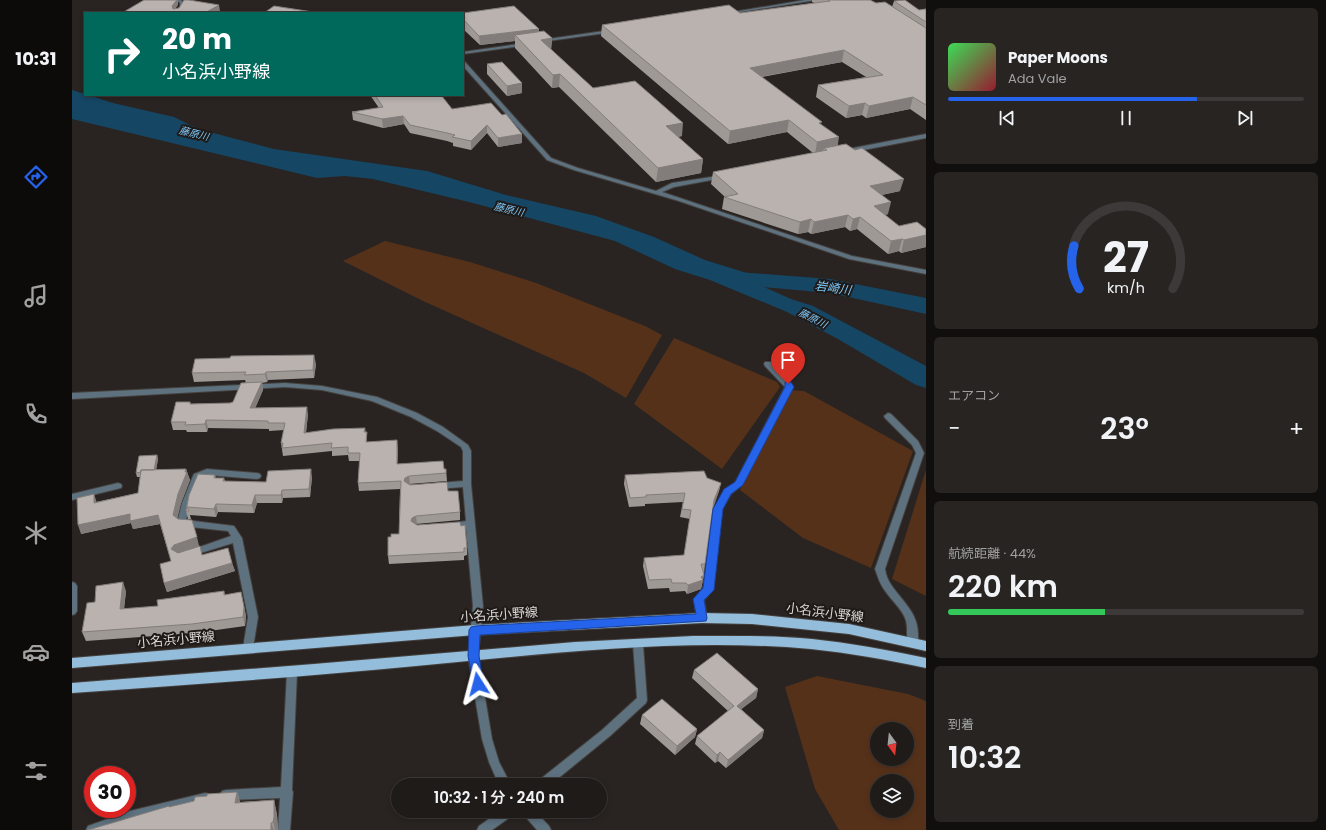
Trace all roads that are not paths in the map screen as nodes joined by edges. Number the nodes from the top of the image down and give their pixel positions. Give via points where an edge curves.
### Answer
1 (178, 0) edge
2 (814, 0) edge
3 (177, 12) edge
4 (727, 13) edge
5 (617, 30) edge
6 (464, 53) edge
7 (464, 64) edge
8 (926, 136) edge
9 (844, 152) edge
10 (726, 175) edge
11 (656, 193) junction
12 (926, 272) edge
13 (768, 364) dead end
14 (72, 396) edge
15 (888, 416) dead end
16 (257, 476) dead end
17 (467, 484) junction
18 (118, 486) dead end
19 (431, 486) edge
20 (72, 497) edge
21 (471, 524) junction
22 (440, 526) edge
23 (237, 538) junction
24 (180, 557) edge
25 (72, 586) edge
26 (72, 612) edge
27 (702, 618) junction
28 (475, 630) junction
29 (913, 643) junction
30 (638, 644) junction
31 (926, 646) edge
32 (248, 648) junction
33 (473, 656) junction
34 (72, 663) edge
35 (926, 663) edge
36 (292, 672) junction
37 (72, 688) edge
38 (502, 778) edge
39 (551, 778) edge
40 (288, 792) junction
41 (499, 818) edge
42 (534, 818) edge
43 (92, 830) edge
44 (284, 830) edge
45 (483, 830) edge
46 (545, 830) edge

1 - 3 street via 182,7
2 - 4 street
5 - 6 street
7 - 11 street via 549,159 576,170
8 - 9 street
10 - 11 street via 672,185
11 - 12 street via 851,258
13 - 27 street via 789,387 738,485 728,492 718,509 708,590 699,599
14 - 17 street via 285,385 322,388 374,398 414,415 464,445 467,451
15 - 29 street via 915,443 920,453 880,569 885,584 907,609 914,627
16 - 23 street via 207,472 196,476 186,503 181,523 231,528
17 - 19 street
17 - 21 street
18 - 20 street
21 - 22 street
21 - 28 street via 478,606
23 - 24 street
23 - 32 street via 253,617
25 - 26 street
27 - 28 main road, 小名浜小野線
27 - 29 main road, 小名浜小野線 via 752,619 849,629
28 - 32 main road, 小名浜小野線
28 - 33 street
29 - 31 main road, 小名浜小野線
30 - 33 main road
30 - 35 main road via 697,640 770,640 890,654
30 - 39 street via 642,700
32 - 34 main road, 小名浜小野線
33 - 36 main road
33 - 38 street via 487,739
36 - 37 main road
36 - 40 street
40 - 43 street via 231,794 189,800 130,816
40 - 44 street
41 - 45 street
42 - 46 street

